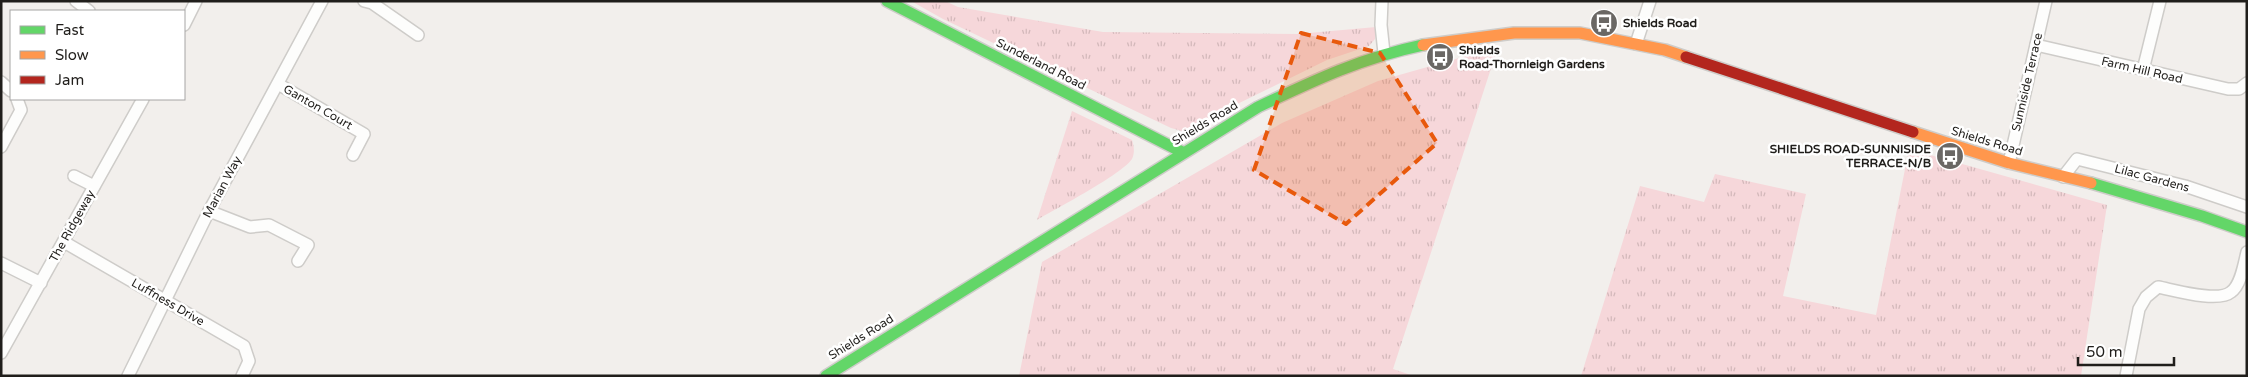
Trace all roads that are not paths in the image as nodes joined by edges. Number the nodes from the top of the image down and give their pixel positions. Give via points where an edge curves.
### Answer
1 (76, 1) edge
2 (196, 1) edge
3 (322, 1) edge
4 (364, 1) edge
5 (887, 1) edge
6 (1382, 1) edge
7 (1650, 1) edge
8 (2046, 1) edge
9 (2160, 1) edge
10 (87, 10) edge
11 (185, 23) edge
12 (418, 35) dead end
13 (1636, 44) junction
14 (2036, 45) junction
15 (1384, 53) junction
16 (2143, 70) junction
17 (2247, 83) edge
18 (278, 84) junction
19 (17, 100) edge
20 (142, 100) edge
21 (1, 147) edge
22 (1182, 152) junction
23 (353, 155) dead end
24 (2009, 163) junction
25 (74, 176) dead end
26 (2063, 177) junction
27 (94, 186) junction
28 (2247, 207) edge
29 (209, 211) junction
30 (2247, 232) edge
31 (64, 242) junction
32 (2247, 252) edge
33 (298, 261) dead end
34 (1, 263) edge
35 (41, 283) junction
36 (164, 299) junction
37 (1, 353) edge
38 (128, 376) edge
39 (242, 376) edge
40 (826, 376) edge
41 (2126, 376) edge

1 - 10 street
2 - 11 street
3 - 18 street, Marian Way
4 - 12 street via 372,3
5 - 22 main road, Sunderland Road
6 - 15 street
7 - 13 street
8 - 14 street, Sunniside Terrace
9 - 16 street
13 - 15 main road, Shields Road via 1580,33 1514,33 1435,42
13 - 24 main road, Shields Road via 1665,50
14 - 16 street, Farm Hill Road
14 - 24 street, Sunniside Terrace
15 - 22 main road, Shields Road via 1334,71 1258,107
16 - 17 street, Farm Hill Road via 2228,89 2239,89
18 - 23 street, Ganton Court via 364,134
18 - 29 street, Marian Way
19 - 21 street via 20,110
20 - 27 street, The Ridgeway
22 - 40 main road, Shields Road
24 - 26 main road, Shields Road
25 - 27 street
26 - 28 street, Lilac Gardens via 2077,159 2185,186
26 - 30 main road, Shields Road
27 - 31 street, The Ridgeway
29 - 33 street via 250,227 269,225 297,238 308,245
29 - 36 street, Marian Way
31 - 35 street, The Ridgeway
31 - 36 street, Luffness Drive
32 - 41 street via 2238,282 2231,292 2218,298 2158,287 2146,297 2139,309
34 - 35 street
35 - 37 street, The Ridgeway
36 - 38 street, Marian Way
36 - 39 street, Luffness Drive via 244,346 249,361

